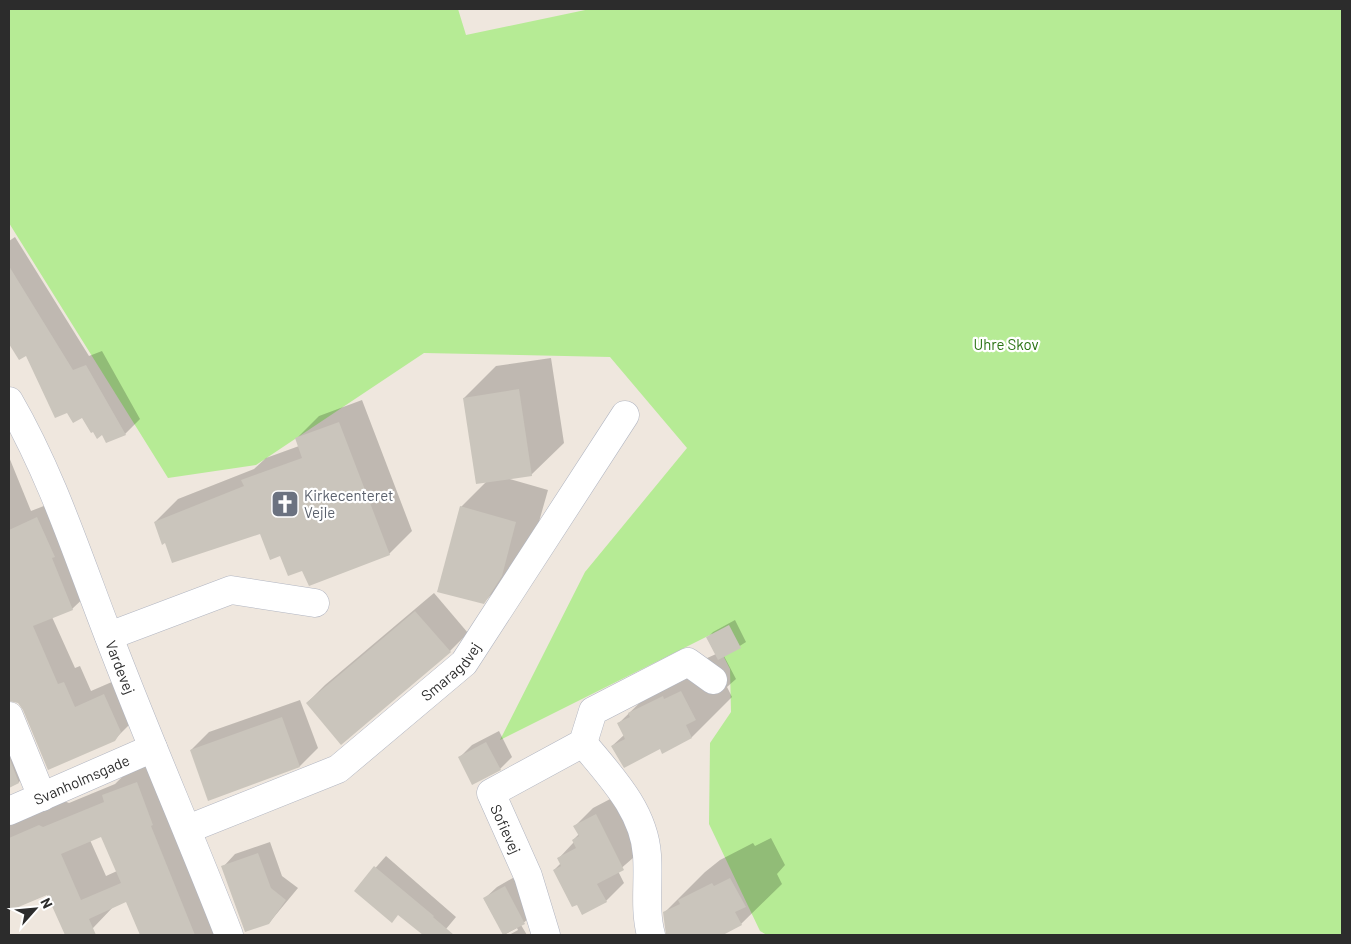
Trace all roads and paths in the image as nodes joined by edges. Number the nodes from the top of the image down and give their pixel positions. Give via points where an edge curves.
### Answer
1 (9, 400) edge
2 (625, 415) dead end
3 (315, 603) dead end
4 (108, 636) junction
5 (713, 680) dead end
6 (9, 716) edge
7 (583, 743) junction
8 (153, 748) junction
9 (42, 797) junction
10 (9, 811) edge
11 (188, 830) junction
12 (229, 935) edge
13 (546, 935) edge
14 (651, 935) edge

1 - 4 street, Vardevej via 68,523
2 - 11 street, Smaragdvej via 464,663 338,769
3 - 4 street via 230,590
4 - 8 street, Vardevej
5 - 7 street via 688,662 593,711
6 - 9 street
7 - 13 street, Sofievej via 490,793 528,876
7 - 14 street via 621,788 639,820 647,853 647,920
8 - 9 street, Svanholmsgade
8 - 11 street, Vardevej
9 - 10 street, Svanholmsgade
11 - 12 street, Vardevej

